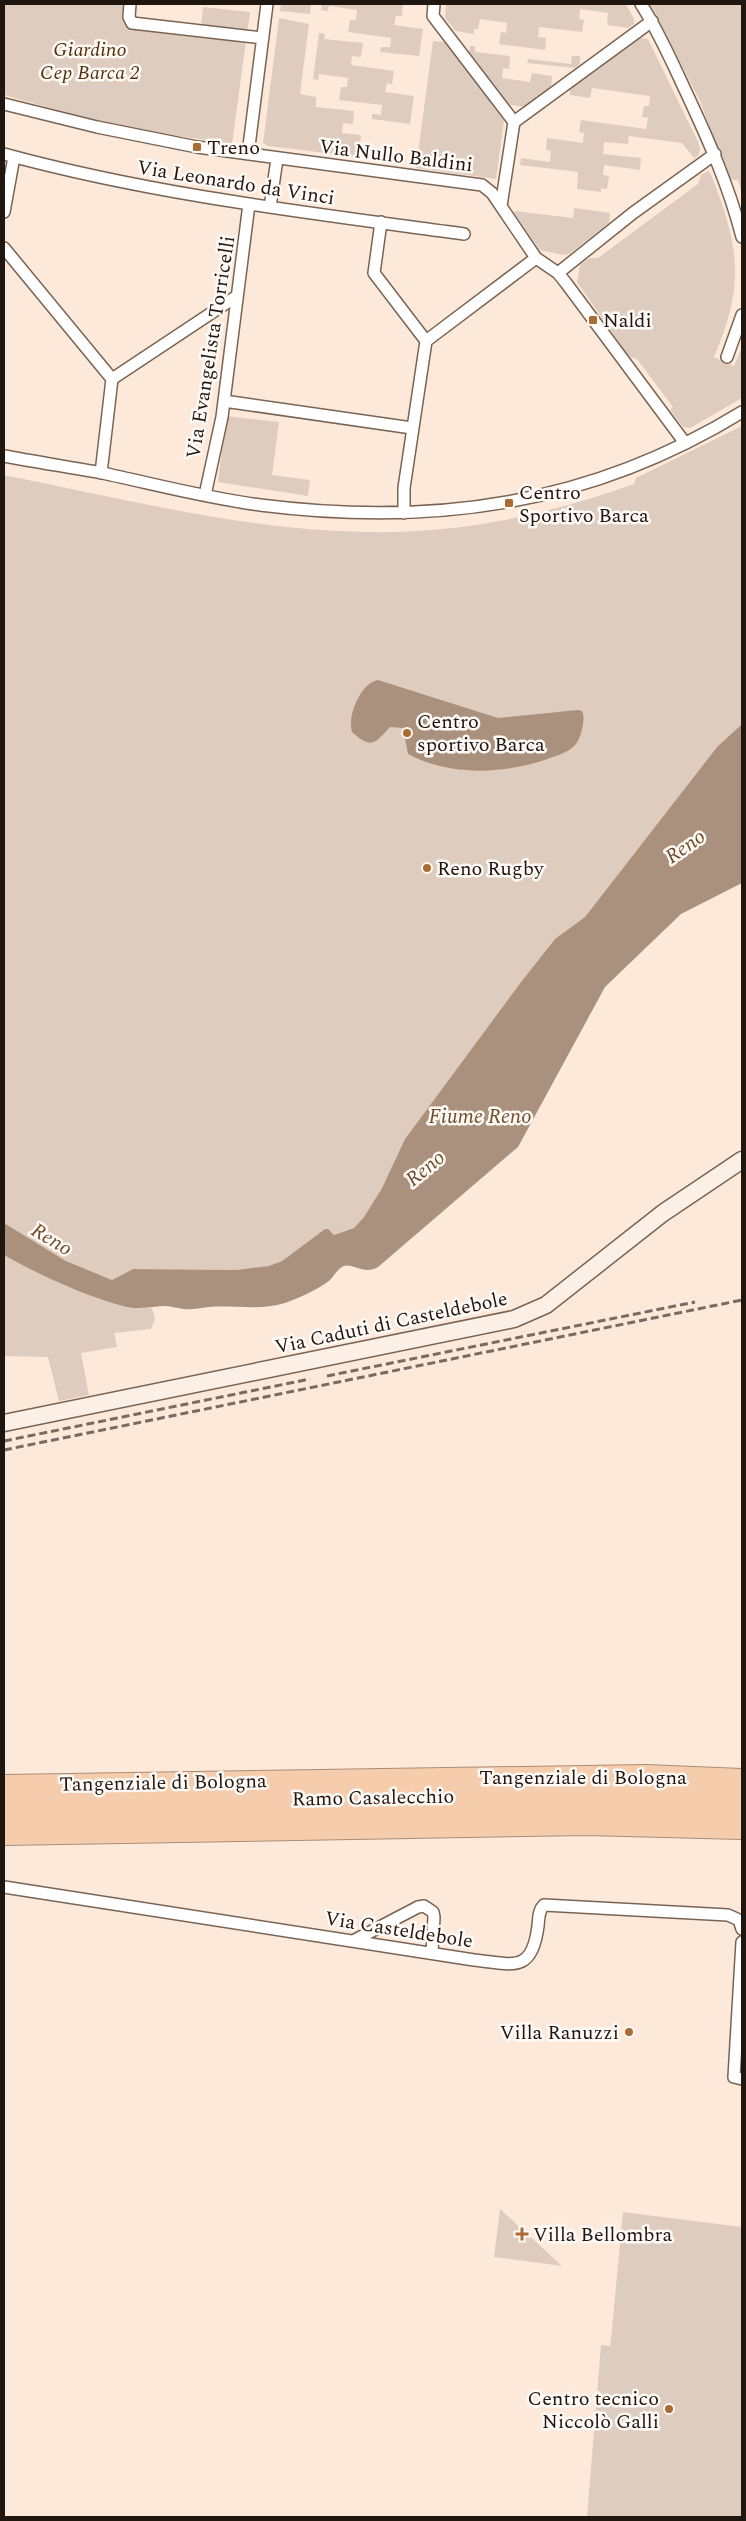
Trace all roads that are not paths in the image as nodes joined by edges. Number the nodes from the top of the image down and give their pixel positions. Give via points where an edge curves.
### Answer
1 (130, 4) edge
2 (267, 4) edge
3 (434, 4) edge
4 (641, 4) edge
5 (652, 21) junction
6 (263, 38) junction
7 (4, 104) edge
8 (514, 122) junction
9 (248, 154) junction
10 (714, 154) junction
11 (9, 155) edge
12 (277, 158) junction
13 (250, 204) junction
14 (501, 206) junction
15 (270, 207) junction
16 (4, 212) edge
17 (381, 222) junction
18 (464, 234) dead end
19 (742, 237) edge
20 (4, 248) edge
21 (536, 258) junction
22 (558, 273) junction
23 (237, 296) junction
24 (742, 315) edge
25 (426, 341) junction
26 (727, 357) dead end
27 (112, 379) junction
28 (224, 400) junction
29 (742, 412) edge
30 (412, 428) junction
31 (685, 443) junction
32 (4, 456) edge
33 (101, 473) junction
34 (205, 495) junction
35 (404, 513) junction
36 (742, 1160) edge
37 (4, 1424) edge
38 (742, 1773) edge
39 (706, 1777) junction
40 (742, 1779) edge
41 (4, 1785) edge
42 (742, 1797) edge
43 (4, 1803) edge
44 (742, 1813) edge
45 (4, 1818) edge
46 (586, 1825) junction
47 (742, 1829) edge
48 (4, 1835) edge
49 (742, 1840) edge
50 (4, 1886) edge
51 (742, 1929) edge
52 (353, 1941) junction
53 (742, 1942) edge
54 (432, 1954) junction
55 (742, 2079) edge

1 - 6 street via 132,23
2 - 6 street
3 - 8 street via 433,16
4 - 5 street
5 - 8 street
5 - 10 street
6 - 9 street
7 - 9 street, Via Nullo Baldini via 137,136
8 - 14 street
9 - 12 street, Via Nullo Baldini
10 - 19 street
10 - 22 street
11 - 13 street, Via Leonardo da Vinci via 131,185
11 - 16 street
12 - 14 street, Via Nullo Baldini via 482,185
12 - 15 street
13 - 15 street, Via Leonardo da Vinci
13 - 23 street, Via Evangelista Torricelli
14 - 21 street, Via Nullo Baldini
15 - 17 street, Via Leonardo da Vinci
17 - 18 street, Via Leonardo da Vinci
17 - 25 street via 374,272
20 - 27 street
21 - 22 street
21 - 25 street
22 - 31 street
23 - 27 street
23 - 28 street, Via Evangelista Torricelli
24 - 26 street
25 - 30 street
27 - 33 street
28 - 30 street
28 - 34 street, Via Evangelista Torricelli
29 - 31 street
30 - 35 street
31 - 35 street via 617,473 552,493 509,503
32 - 33 street
33 - 34 street
34 - 35 street via 329,512
36 - 37 main road, Via Caduti di Casteldebole via 663,1213 546,1305 514,1319
38 - 39 highway
39 - 40 highway, Tangenziale di Bologna
39 - 41 highway, Tangenziale di Bologna via 646,1775
42 - 43 highway, Ramo Casalecchio via 644,1792
44 - 45 highway, Ramo Casalecchio via 629,1809
46 - 47 highway
46 - 48 highway
46 - 49 highway
50 - 52 street, Via Casteldebole
51 - 54 street, Via Casteldebole via 739,1920 728,1915 544,1905 540,1910 531,1956 517,1964
52 - 54 street, Via Casteldebole
52 - 54 street via 424,1906 433,1912 434,1917
53 - 55 street via 734,2077

